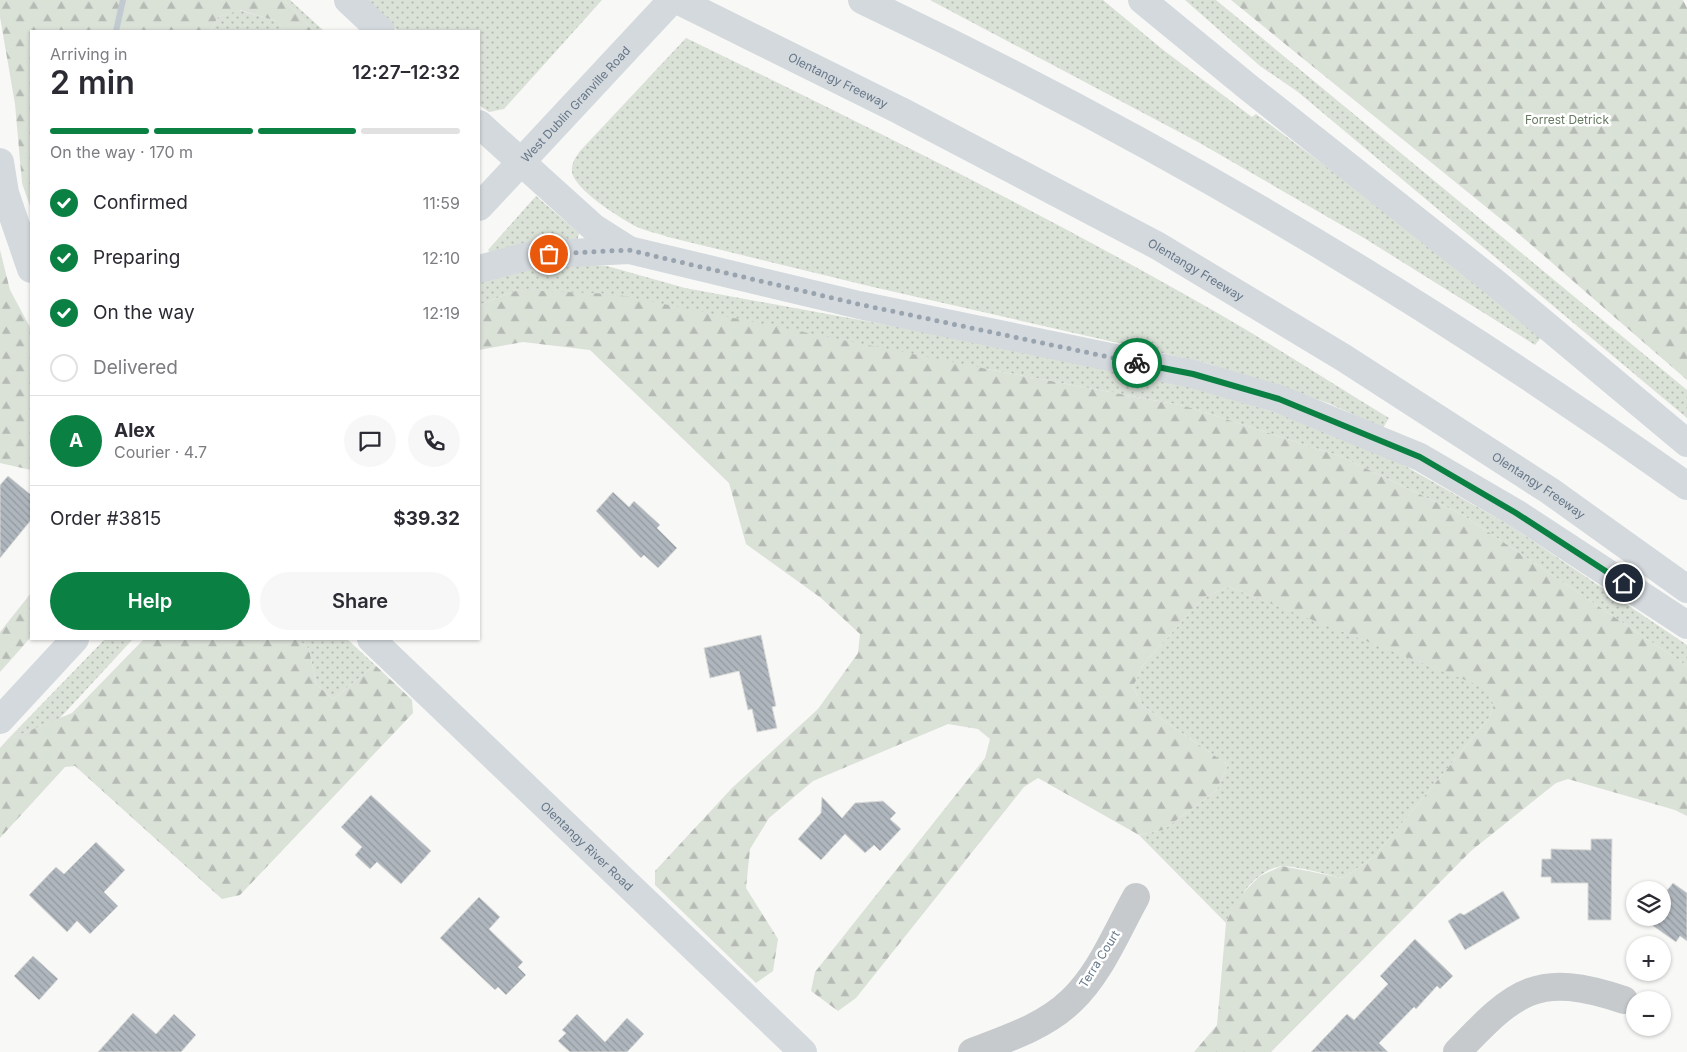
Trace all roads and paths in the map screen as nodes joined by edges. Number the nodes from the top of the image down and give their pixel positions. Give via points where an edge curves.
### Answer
1 (348, 0) edge
2 (672, 0) edge
3 (677, 0) edge
4 (862, 0) edge
5 (1142, 0) edge
6 (380, 30) edge
7 (480, 125) edge
8 (0, 162) edge
9 (520, 163) junction
10 (480, 206) edge
11 (629, 250) junction
12 (30, 265) edge
13 (480, 269) edge
14 (1687, 443) edge
15 (1687, 486) edge
16 (1687, 589) edge
17 (1687, 626) edge
18 (74, 640) edge
19 (372, 640) edge
20 (0, 720) edge
21 (1136, 897) dead end
22 (1624, 1000) dead end
23 (803, 1052) edge
24 (972, 1052) edge
25 (1457, 1052) edge

1 - 6 main road
2 - 9 main road, West Dublin Granville Road
3 - 16 main road, Olentangy Freeway via 1158,246 1344,358 1550,491
4 - 15 main road via 939,36 1200,173 1388,286 1597,422
5 - 14 main road via 1498,285
7 - 9 main road
8 - 12 main road via 6,194
9 - 10 main road, West Dublin Granville Road
9 - 11 main road via 594,227
11 - 13 main road via 532,255
11 - 17 main road via 858,304 1193,374 1279,399 1420,457 1516,513
18 - 20 main road
19 - 23 main road, Olentangy River Road
21 - 24 street, Terra Court via 1091,976 1072,1000 1028,1029
22 - 25 street via 1590,988 1532,991 1495,1012

